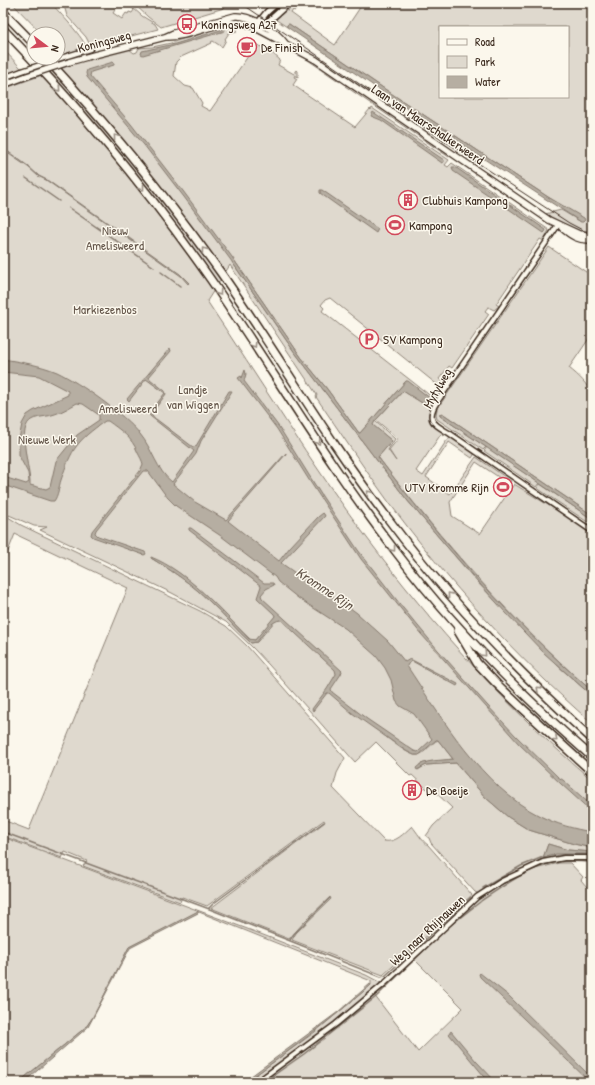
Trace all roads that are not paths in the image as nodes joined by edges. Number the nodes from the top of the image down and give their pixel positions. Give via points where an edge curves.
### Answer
1 (277, 3) edge
2 (289, 3) edge
3 (3, 12) edge
4 (260, 26) junction
5 (3, 30) edge
6 (26, 36) edge
7 (90, 49) dead end
8 (54, 66) edge
9 (3, 78) edge
10 (3, 85) edge
11 (558, 225) junction
12 (592, 236) edge
13 (592, 240) edge
14 (592, 531) edge
15 (448, 615) junction
16 (592, 738) edge
17 (592, 757) edge
18 (592, 772) edge
19 (592, 858) edge
20 (257, 1082) edge

1 - 4 street via 267,12
2 - 4 street
3 - 6 highway
4 - 10 main road, Koningsweg, bridge via 250,18 241,16 68,62
4 - 11 main road, Laan van Maarschalkerweerd via 279,41 321,64
5 -> 15 highway via 86,121 161,212 229,307 365,511
7 - 9 street, Koningsweg, bridge
16 -> 8 highway via 514,665 423,564 358,478 194,236 128,151
11 - 12 main road, Laan van Maarschalkerweerd via 579,234
11 - 13 main road, Laan van Maarschalkerweerd via 572,237 585,241
11 - 14 street, Mytylweg via 435,405 431,418 434,423
15 -> 17 highway via 516,687
15 -> 18 highway via 477,663
19 - 20 street, Weg naar Rhijnauwen via 564,858 543,862 502,881 477,898 384,984 336,1024

